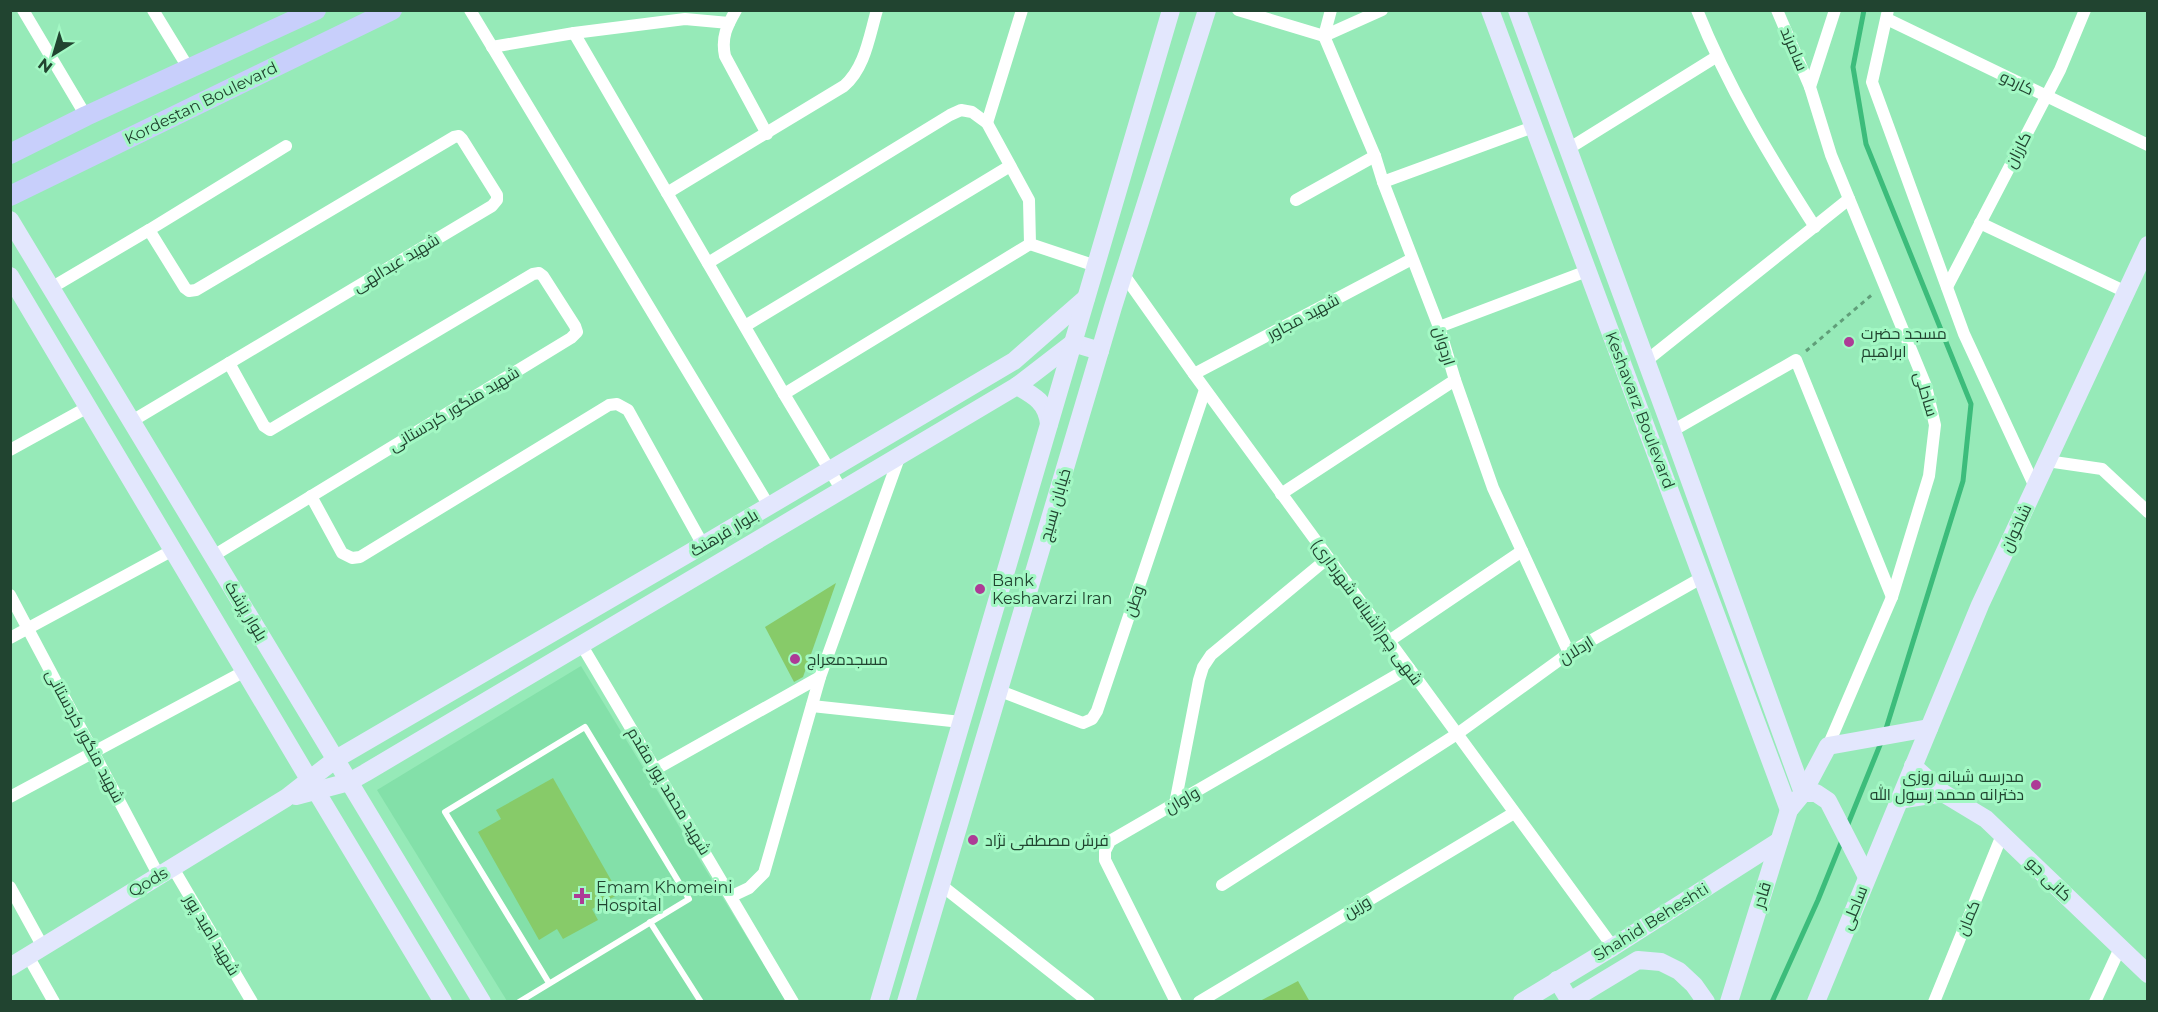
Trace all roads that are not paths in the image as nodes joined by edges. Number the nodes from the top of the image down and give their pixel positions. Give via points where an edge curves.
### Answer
1 (23, 10) edge
2 (153, 10) edge
3 (316, 10) edge
4 (392, 10) edge
5 (470, 10) edge
6 (736, 10) edge
7 (878, 10) edge
8 (1022, 10) edge
9 (1171, 10) edge
10 (1207, 10) edge
11 (1238, 10) edge
12 (1331, 10) edge
13 (1382, 10) edge
14 (1490, 10) edge
15 (1517, 10) edge
16 (1697, 10) edge
17 (1777, 10) edge
18 (1835, 10) edge
19 (2085, 10) edge
20 (1887, 15) edge
21 (729, 23) junction
22 (573, 33) junction
23 (1324, 36) junction
24 (492, 47) junction
25 (1716, 57) junction
26 (189, 69) junction
27 (1810, 87) junction
28 (2046, 97) junction
29 (86, 116) junction
30 (987, 123) junction
31 (1533, 127) junction
32 (767, 134) junction
33 (1132, 143) junction
34 (2148, 145) edge
35 (286, 146) dead end
36 (1568, 149) junction
37 (1163, 152) junction
38 (10, 154) edge
39 (1375, 156) junction
40 (1010, 165) junction
41 (1383, 182) junction
42 (667, 193) junction
43 (10, 196) edge
44 (1850, 199) junction
45 (1296, 200) dead end
46 (10, 220) edge
47 (1980, 223) junction
48 (1815, 227) junction
49 (149, 230) junction
50 (1030, 244) junction
51 (2148, 245) edge
52 (1412, 259) junction
53 (708, 263) junction
54 (1096, 266) junction
55 (1587, 271) junction
56 (1124, 275) junction
57 (10, 276) edge
58 (1947, 287) junction
59 (51, 288) junction
60 (2126, 292) junction
61 (1086, 298) junction
62 (745, 326) junction
63 (1439, 327) junction
64 (1073, 343) junction
65 (1100, 351) junction
66 (1014, 361) junction
67 (1646, 361) junction
68 (230, 363) junction
69 (1194, 374) junction
70 (1455, 380) junction
71 (1021, 384) junction
72 (1205, 390) junction
73 (784, 394) junction
74 (88, 407) junction
75 (132, 421) junction
76 (1049, 424) junction
77 (1672, 431) junction
78 (10, 450) edge
79 (900, 454) junction
80 (2047, 461) junction
81 (829, 471) junction
82 (2035, 488) junction
83 (842, 489) junction
84 (1281, 494) junction
85 (311, 496) junction
86 (769, 506) junction
87 (2147, 511) edge
88 (703, 545) junction
89 (173, 550) junction
90 (1522, 551) junction
91 (213, 556) junction
92 (1328, 558) junction
93 (1703, 577) junction
94 (10, 595) edge
95 (1892, 597) junction
96 (28, 629) junction
97 (10, 639) edge
98 (1389, 641) junction
99 (581, 644) junction
100 (1569, 652) junction
101 (1408, 668) junction
102 (245, 671) junction
103 (820, 677) junction
104 (1000, 691) junction
105 (812, 706) junction
106 (961, 722) junction
107 (1929, 728) junction
108 (1457, 734) junction
109 (1834, 744) junction
110 (94, 753) junction
111 (343, 755) junction
112 (1913, 765) junction
113 (656, 769) junction
114 (349, 782) junction
115 (313, 786) junction
116 (1803, 793) junction
117 (1943, 793) junction
118 (10, 797) edge
119 (1174, 804) junction
120 (1895, 807) junction
121 (1789, 810) junction
122 (1515, 813) junction
123 (2002, 835) junction
124 (1779, 842) junction
125 (166, 872) junction
126 (1867, 877) junction
127 (941, 885) junction
128 (1222, 885) dead end
129 (10, 887) edge
130 (732, 896) junction
131 (650, 922) junction
132 (1613, 947) junction
133 (2121, 948) junction
134 (35, 952) junction
135 (10, 967) edge
136 (2148, 974) edge
137 (1557, 980) junction
138 (549, 983) junction
139 (54, 1002) edge
140 (252, 1002) edge
141 (443, 1002) edge
142 (482, 1002) edge
143 (519, 1002) edge
144 (701, 1002) edge
145 (793, 1002) edge
146 (879, 1002) edge
147 (906, 1002) edge
148 (1089, 1002) edge
149 (1176, 1002) edge
150 (1199, 1002) edge
151 (1522, 1002) edge
152 (1570, 1002) edge
153 (1706, 1002) edge
154 (1729, 1002) edge
155 (1816, 1002) edge
156 (1934, 1002) edge
157 (2095, 1002) edge

1 - 29 street
2 - 26 street
3 - 26 main road
4 - 43 main road, Kordestan Boulevard
5 - 24 street
6 - 21 street
7 - 32 street via 860,67 852,79
8 - 30 street
9 - 33 main road, خیابان بسیج
10 - 37 main road, خیابان بسیج
11 - 23 street
12 - 23 street
13 - 23 street
14 - 31 main road, Keshavarz Boulevard
15 - 36 main road, Keshavarz Boulevard
16 - 25 street
17 - 27 street, سامرند
18 - 27 street
19 - 28 street, کارزان
20 - 28 street, کاردو
20 - 58 street via 1872,82
21 - 22 street via 685,19
21 - 32 street via 724,33 725,56
22 - 24 street
22 - 42 street
23 - 39 street, اردوان
24 - 86 street
25 - 36 street
25 - 48 street via 1775,165
26 - 29 main road
27 - 44 street, ساحلی via 1831,155
28 - 34 street, کاردو
28 - 47 street, کارزان
29 - 38 main road
30 - 40 street
30 - 53 street via 972,112 962,110 950,115
31 - 41 street
31 - 55 main road, Keshavarz Boulevard
32 - 42 street
33 - 37 main road
33 - 54 main road, خیابان بسیج
35 - 49 street
36 - 67 main road, Keshavarz Boulevard
37 - 56 main road, خیابان بسیج
39 - 41 street, اردوان
39 - 45 street
40 - 50 street via 1029,200
40 - 62 street
41 - 52 street, اردوان
42 - 53 street
44 - 48 street
44 - 95 street, ساحلی via 1926,386 1935,425 1929,476
46 - 59 main road, بلوار پزشک
47 - 58 street, کارزان
47 - 60 street
48 - 67 street
49 - 59 street
49 - 68 street, شهید عبدالهی via 189,291 459,136 497,195 492,206
50 - 54 street
50 - 73 street
51 - 60 main road, شاخوان
52 - 63 street, اردوان
52 - 69 street, شهید مجاور
53 - 62 street
54 - 61 main road, خیابان بسیج
55 - 63 street
55 - 93 main road, Keshavarz Boulevard
56 - 65 main road, خیابان بسیج
56 - 69 street, شهی چم(آشیانه شهرداری)
57 - 74 main road, بلوار پزشک
58 - 82 street via 1964,334
59 - 75 main road, بلوار پزشک
60 - 80 main road, شاخوان
61 - 64 main road, خیابان بسیج
61 - 66 main road, بلوار فرهنگ
62 - 73 street
63 - 70 street, اردوان
64 - 65 main road
64 - 71 main road, بلوار فرهنگ
64 - 76 main road, خیابان بسیج
65 - 104 main road, خیابان بسیج
66 - 71 main road
66 - 81 main road, بلوار فرهنگ
67 - 77 main road, Keshavarz Boulevard
68 - 75 street
68 - 85 street, شهید منگور کردستانی via 264,426 270,430 533,274 543,276 575,326 571,338
69 - 72 street, شهی چم(آشیانه شهرداری)
70 - 84 street
70 - 90 street, اردوان via 1493,488
71 - 76 main road via 1047,410
71 - 79 main road, بلوار فرهنگ
72 - 84 street, شهی چم(آشیانه شهرداری)
72 - 104 street, وطن via 1092,719 1083,723
73 - 81 street
74 - 78 street
74 - 89 main road, بلوار پزشک
75 - 91 main road, بلوار پزشک
76 - 106 main road, خیابان بسیج
77 - 95 street via 1796,360
77 - 116 main road, Keshavarz Boulevard
79 - 83 main road, بلوار فرهنگ
79 - 103 street
80 - 82 main road, شاخوان
80 - 87 street via 2102,469
81 - 83 street
81 - 86 main road, بلوار فرهنگ
82 - 107 main road, شاخوان via 1980,605
83 - 99 main road, بلوار فرهنگ
84 - 92 street, شهی چم(آشیانه شهرداری)
85 - 88 street via 342,553 360,557 609,405 617,404 628,410
85 - 91 street, شهید منگور کردستانی
86 - 88 main road, بلوار فرهنگ
88 - 111 main road, بلوار فرهنگ
89 - 96 street
89 - 102 main road, بلوار پزشک
90 - 98 street
90 - 100 street, اردوان
91 - 111 main road, بلوار پزشک
92 - 98 street, شهی چم(آشیانه شهرداری)
92 - 119 street via 1203,666
93 - 100 street, اردلان
93 - 121 main road, Keshavarz Boulevard
94 - 96 street, شهید منگور کردستانی
95 - 109 street, ساحلی
96 - 97 street
96 - 110 street, شهید منگور کردستانی
98 - 101 street, شهی چم(آشیانه شهرداری)
99 - 113 street, شهید محمد پور مقدم
99 - 114 main road, بلوار فرهنگ
100 - 108 street, اردلان
101 - 108 street, شهی چم(آشیانه شهرداری)
101 - 119 street, واوان
102 - 110 street
102 - 115 main road, بلوار پزشک
103 - 105 street
103 - 113 street
104 - 127 main road, خیابان بسیج
105 - 106 street
105 - 130 street via 764,873 749,888
106 - 146 main road, خیابان بسیج
107 - 109 main road
107 - 112 main road, شاخوان
108 - 122 street, شهی چم(آشیانه شهرداری)
108 - 128 street, اردلان
109 - 116 main road, قادر
110 - 118 street
110 - 125 street, شهید منگور کردستانی
111 - 114 main road, بلوار پزشک
111 - 115 main road, بلوار فرهنگ
112 - 117 main road, کانی جو
112 - 120 main road, شاخوان
113 - 130 street, شهید محمد پور مقدم
114 - 115 main road, بلوار فرهنگ
114 - 142 main road, بلوار پزشک
115 - 125 main road, Qods via 286,798
115 - 141 main road, بلوار پزشک
116 - 121 main road, قادر
116 - 126 main road via 1816,793 1828,801
117 - 120 main road
117 - 123 main road, کانی جو via 1986,819
119 - 149 street, واوان via 1110,841 1105,860
120 - 126 main road, ساحلی
121 - 124 main road, قادر
122 - 132 street, شهی چم(آشیانه شهرداری)
122 - 150 street, وزین
123 - 133 main road, کانی جو
123 - 156 street, کمان
124 - 132 main road, Shahid Beheshti
124 - 154 main road, قادر
125 - 134 main road, Qods
125 - 140 street, شهید امید پور
126 - 155 main road, ساحلی
127 - 147 main road, خیابان بسیج
127 - 148 street
129 - 134 street
130 - 145 street, شهید محمد پور مقدم
131 - 138 lane
131 - 138 lane via 688,899 585,727 445,812
131 - 144 lane
132 - 137 main road, Shahid Beheshti
133 - 136 main road, کانی جو
133 - 157 street
134 - 135 main road, Qods
134 - 139 street
137 - 151 main road, Shahid Beheshti
137 - 152 main road
138 - 143 lane
152 - 153 main road, Shahid Beheshti via 1638,960 1661,962 1679,971

